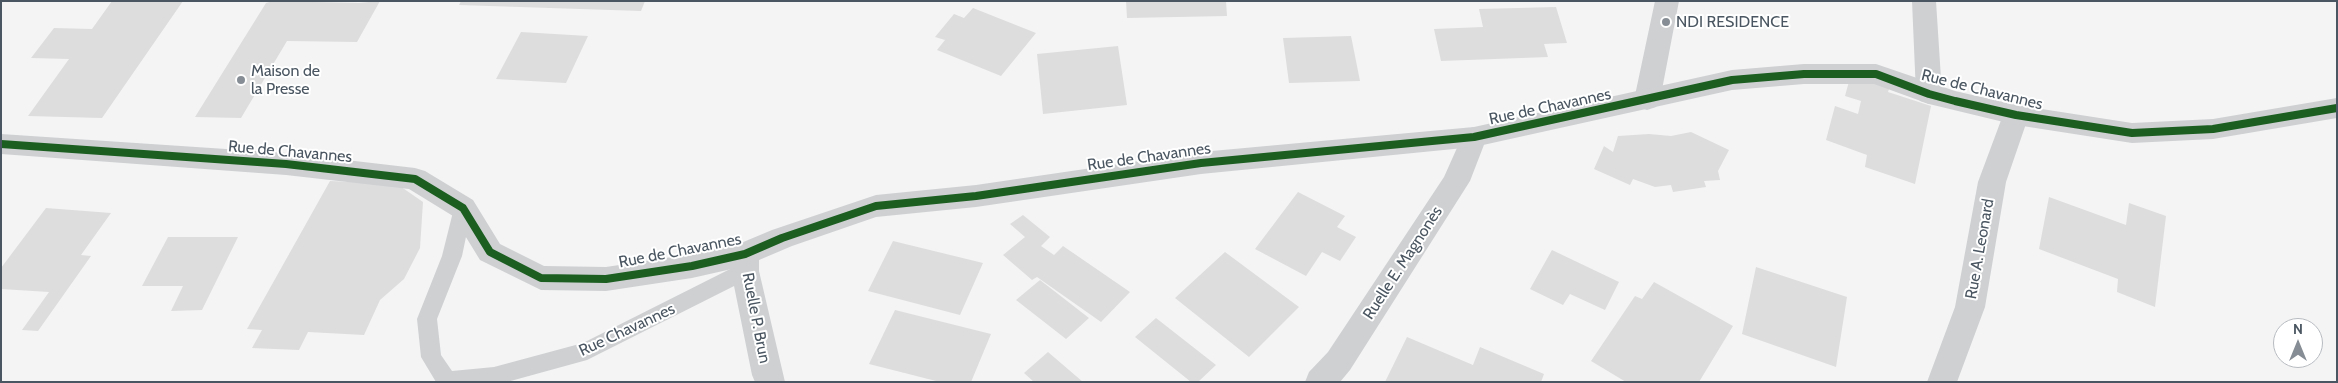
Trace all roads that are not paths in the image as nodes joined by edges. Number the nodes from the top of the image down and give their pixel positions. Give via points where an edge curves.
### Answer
1 (1666, 1) edge
2 (1924, 1) edge
3 (1929, 94) junction
4 (1647, 100) junction
5 (2337, 108) edge
6 (2016, 115) junction
7 (1474, 137) junction
8 (1, 144) edge
9 (462, 208) junction
10 (745, 263) junction
11 (770, 382) edge
12 (1320, 382) edge
13 (1942, 382) edge

1 - 4 street
2 - 3 street
3 - 4 street, Rue de Chavannes via 1876,74 1804,74 1732,80
3 - 6 street, Rue de Chavannes
4 - 7 street, Rue de Chavannes
5 - 6 street, Rue de Chavannes via 2213,129 2132,133
6 - 13 street, Rue A. Leonard via 1992,182 1970,308
7 - 10 street, Rue de Chavannes via 1201,163 976,196 876,206 782,238
7 - 12 street, Ruelle E. Magnonès via 1456,181 1339,361
8 - 9 street, Rue de Chavannes via 286,164 415,179
9 - 10 street, Rue de Chavannes via 490,252 541,278 606,279 692,266
9 - 10 lane, Rue Chavannes via 452,256 427,319 431,357 447,381 494,376 587,351
10 - 11 street, Ruelle P. Brun

